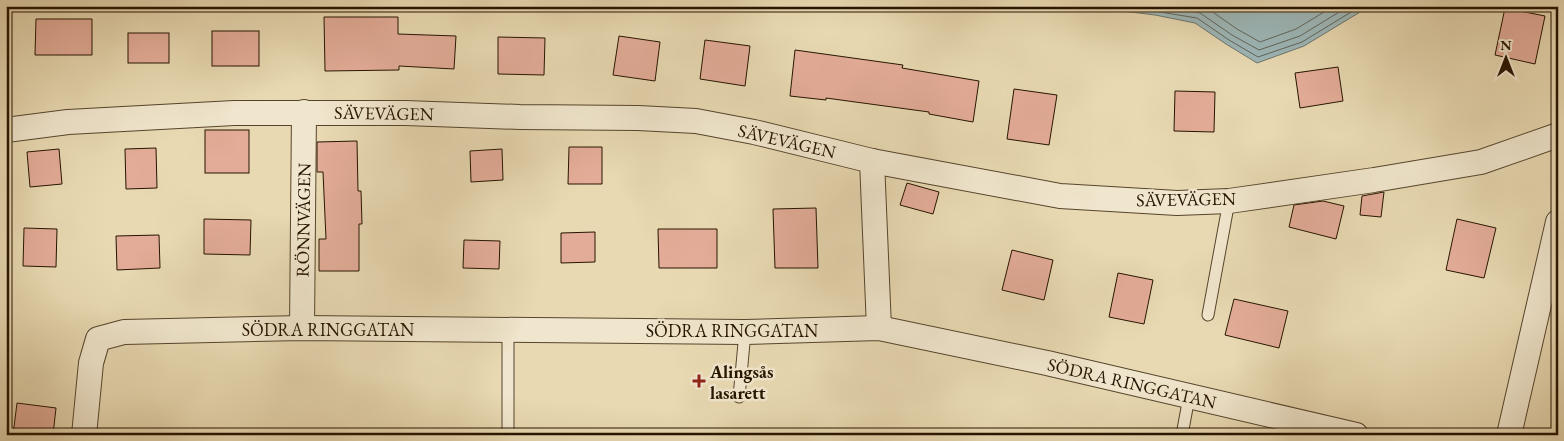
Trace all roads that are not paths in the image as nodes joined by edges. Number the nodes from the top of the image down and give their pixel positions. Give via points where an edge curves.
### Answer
1 (304, 112) junction
2 (6, 130) edge
3 (1558, 135) edge
4 (872, 161) junction
5 (1229, 201) junction
6 (1558, 222) edge
7 (1208, 315) dead end
8 (302, 328) junction
9 (879, 328) junction
10 (508, 330) junction
11 (745, 332) junction
12 (739, 397) dead end
13 (1189, 397) junction
14 (84, 435) edge
15 (508, 435) edge
16 (1182, 435) edge
17 (1356, 435) edge
18 (1509, 435) edge

1 - 2 street, SÄVEVÄGEN via 68,122
1 - 4 street, SÄVEVÄGEN via 696,121
1 - 8 street, RÖNNVÄGEN
3 - 5 street, SÄVEVÄGEN via 1480,162
4 - 5 street, SÄVEVÄGEN via 1060,196 1177,203
4 - 9 street
5 - 7 lane
6 - 18 street
8 - 10 street, SÖDRA RINGGATAN
8 - 14 street, SÖDRA RINGGATAN via 124,332 98,339 91,364
9 - 11 street, SÖDRA RINGGATAN
9 - 13 street, SÖDRA RINGGATAN
10 - 11 street, SÖDRA RINGGATAN
10 - 15 lane
11 - 12 lane
13 - 16 lane
13 - 17 street, SÖDRA RINGGATAN

